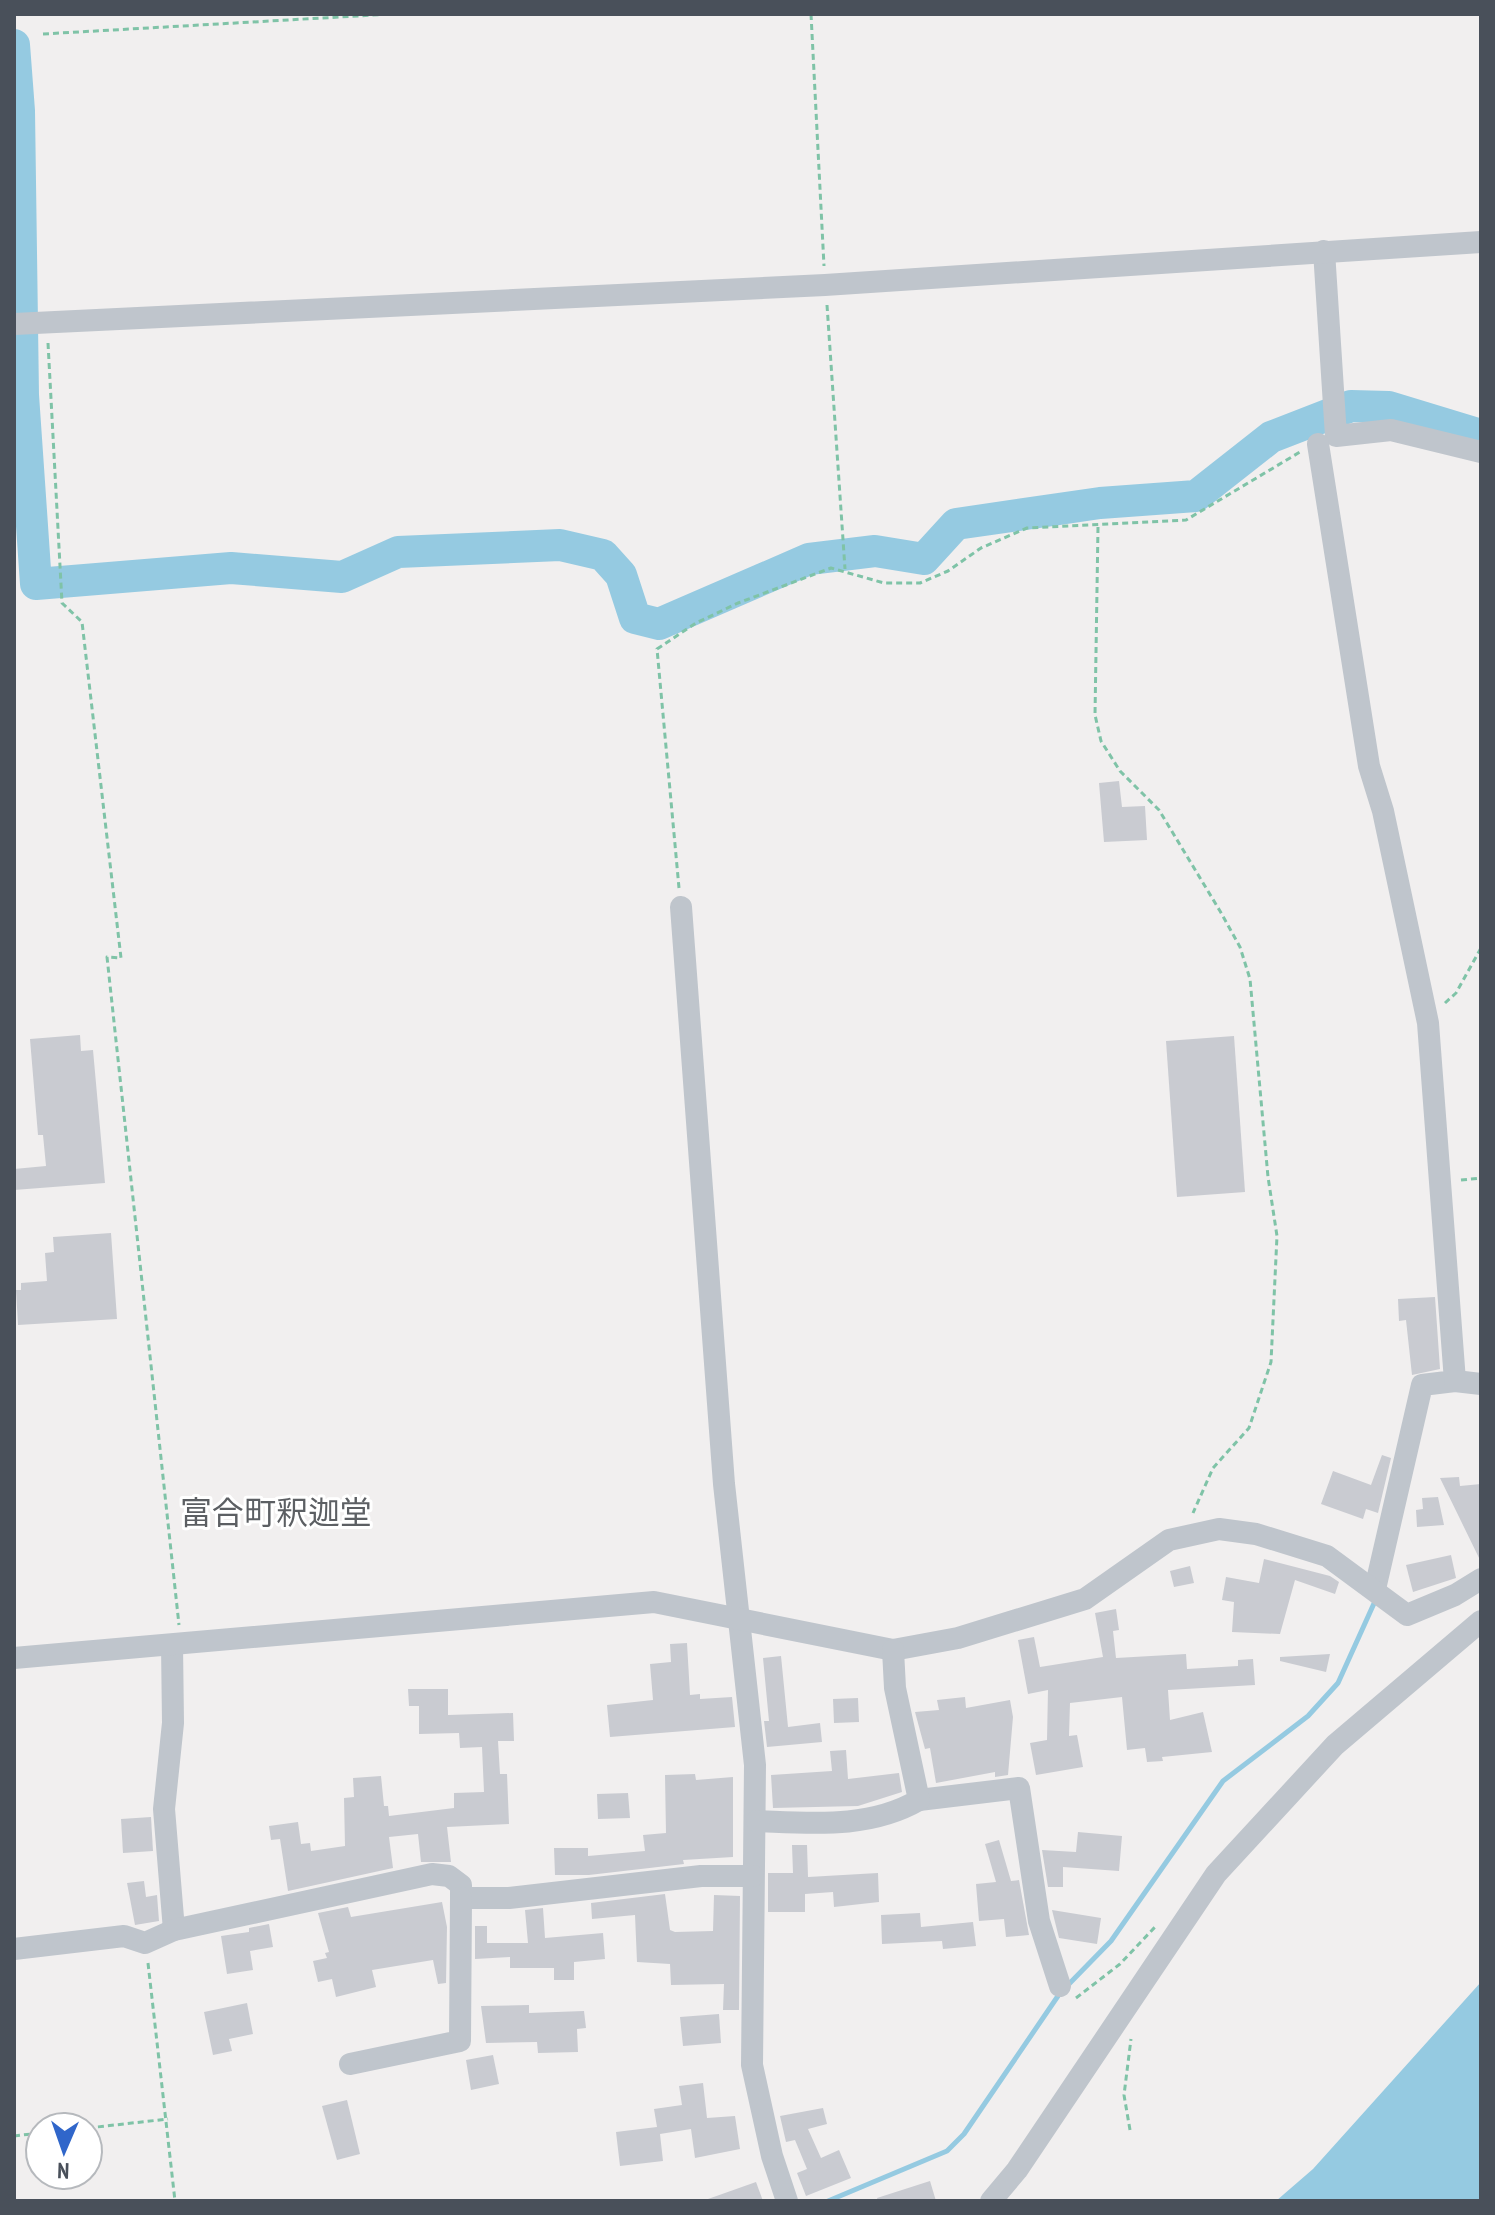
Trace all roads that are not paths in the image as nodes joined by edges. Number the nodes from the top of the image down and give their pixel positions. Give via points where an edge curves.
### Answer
1 (1481, 242) edge
2 (1324, 251) junction
3 (14, 324) edge
4 (1327, 440) junction
5 (1481, 452) edge
6 (681, 907) road end
7 (1455, 1381) junction
8 (1481, 1384) edge
9 (1481, 1579) edge
10 (1379, 1593) junction
11 (739, 1618) junction
12 (1481, 1621) edge
13 (177, 1645) junction
14 (893, 1650) junction
15 (14, 1658) edge
16 (919, 1800) junction
17 (757, 1821) junction
18 (753, 1876) junction
19 (461, 1898) junction
20 (174, 1930) junction
21 (14, 1949) edge
22 (1064, 1990) road end
23 (350, 2064) dead end
24 (787, 2201) edge
25 (991, 2201) edge

1 - 2 street
2 - 3 street via 825,285
2 - 4 street via 1333,391
4 - 5 street via 1391,430
4 - 7 street via 1369,766 1427,1019
6 - 11 street via 724,1484
7 - 8 street
7 - 10 street via 1422,1385 1415,1454
9 - 10 street via 1407,1615
10 - 14 street via 1327,1556 1256,1534 1219,1529 1169,1540 1085,1599 958,1638
11 - 13 street via 654,1602
11 - 14 street
11 - 17 street
12 - 25 street via 1335,1745 1216,1874
13 - 15 street
13 - 20 street via 164,1809
14 - 16 street via 895,1688
16 - 17 street via 870,1820
16 - 22 street via 1019,1788 1039,1921
17 - 18 street
18 - 19 street
18 - 24 street via 752,2065
19 - 20 street via 461,1885 449,1876 432,1874
19 - 23 street via 460,2041
20 - 21 street via 145,1943 124,1936

